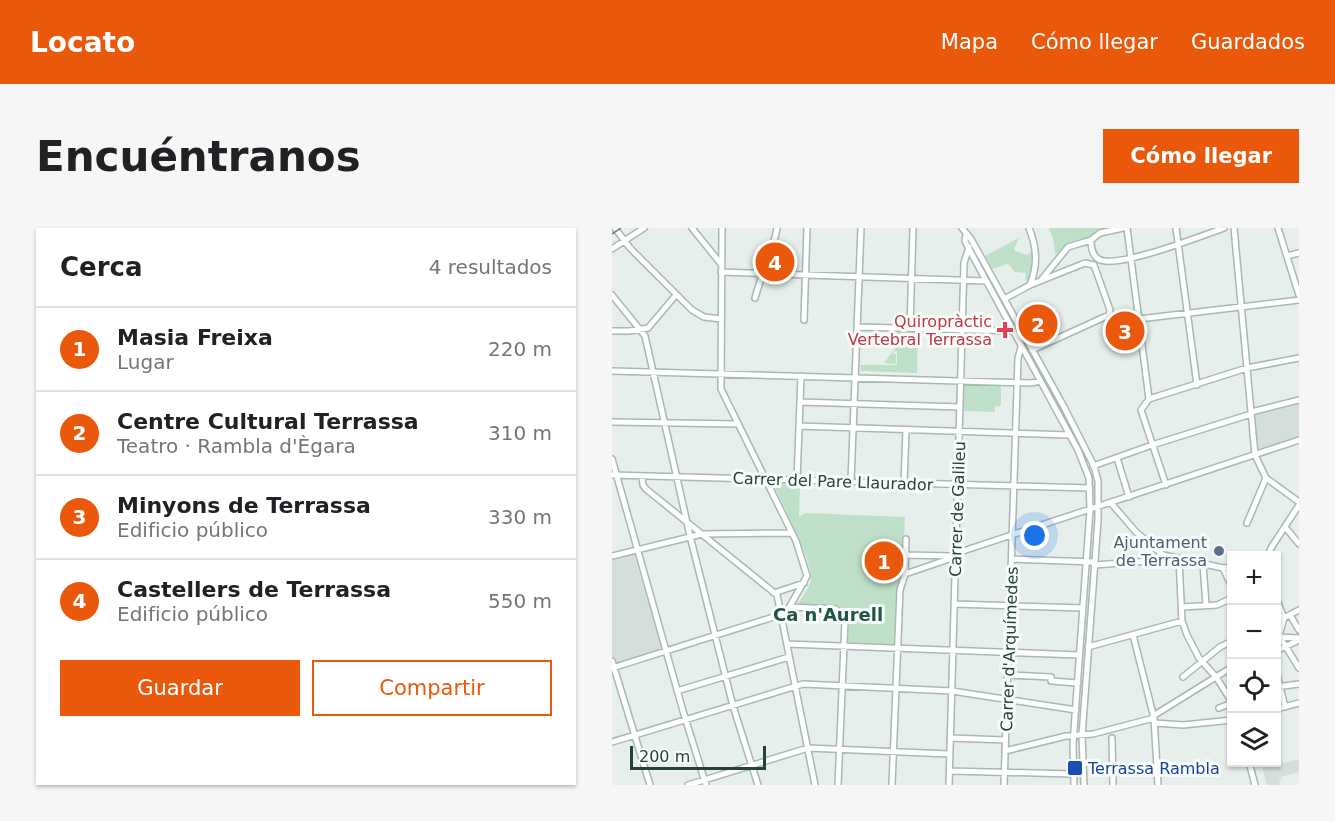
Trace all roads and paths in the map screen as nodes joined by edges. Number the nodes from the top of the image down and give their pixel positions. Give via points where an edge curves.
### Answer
1 (615, 228) edge
2 (644, 228) edge
3 (692, 228) edge
4 (722, 228) edge
5 (777, 228) edge
6 (807, 228) edge
7 (861, 228) edge
8 (914, 228) edge
9 (1029, 228) edge
10 (1125, 228) edge
11 (1176, 228) edge
12 (1224, 228) edge
13 (1234, 228) edge
14 (1278, 228) edge
15 (964, 231) edge
16 (1091, 240) junction
17 (625, 242) junction
18 (1178, 244) junction
19 (722, 248) junction
20 (612, 249) edge
21 (969, 249) junction
22 (979, 252) junction
23 (713, 253) junction
24 (1299, 253) edge
25 (1287, 256) junction
26 (1132, 258) junction
27 (1124, 262) dead end
28 (1113, 264) dead end
29 (722, 269) junction
30 (765, 274) junction
31 (805, 275) junction
32 (859, 277) junction
33 (912, 279) junction
34 (964, 280) junction
35 (986, 281) junction
36 (1030, 285) junction
37 (612, 295) edge
38 (676, 296) junction
39 (1299, 297) edge
40 (755, 298) dead end
41 (1004, 299) junction
42 (1242, 306) junction
43 (1187, 313) junction
44 (721, 319) junction
45 (1139, 319) junction
46 (804, 320) dead end
47 (857, 327) junction
48 (910, 328) junction
49 (640, 330) junction
50 (962, 330) junction
51 (612, 331) edge
52 (1013, 331) junction
53 (1022, 332) junction
54 (1022, 346) junction
55 (1032, 350) junction
56 (1299, 358) edge
57 (1247, 368) junction
58 (612, 371) edge
59 (652, 372) junction
60 (721, 374) junction
61 (801, 376) junction
62 (855, 378) junction
63 (960, 381) junction
64 (1040, 381) junction
65 (1017, 382) junction
66 (1197, 385) junction
67 (1149, 399) junction
68 (1299, 400) edge
69 (800, 402) junction
70 (854, 403) junction
71 (960, 407) junction
72 (1251, 413) junction
73 (612, 422) edge
74 (664, 423) junction
75 (738, 424) junction
76 (799, 426) junction
77 (853, 428) junction
78 (906, 430) junction
79 (959, 431) junction
80 (1016, 433) junction
81 (1069, 435) junction
82 (1299, 440) edge
83 (1152, 445) junction
84 (1255, 455) junction
85 (1117, 458) junction
86 (612, 459) edge
87 (1094, 466) junction
88 (1086, 468) junction
89 (614, 475) edge
90 (642, 476) junction
91 (677, 477) junction
92 (1266, 478) junction
93 (765, 479) junction
94 (797, 480) junction
95 (850, 481) junction
96 (904, 483) junction
97 (958, 484) junction
98 (1015, 485) junction
99 (1166, 485) junction
100 (1090, 488) junction
101 (1129, 497) junction
102 (1299, 503) edge
103 (1114, 505) junction
104 (1100, 508) junction
105 (1090, 510) junction
106 (688, 523) junction
107 (1247, 523) dead end
108 (1285, 527) junction
109 (791, 533) junction
110 (702, 534) junction
111 (690, 536) junction
112 (1013, 536) junction
113 (906, 539) dead end
114 (1299, 544) edge
115 (636, 549) junction
116 (1270, 551) edge
117 (906, 555) junction
118 (956, 555) junction
119 (1163, 555) junction
120 (612, 556) edge
121 (1012, 559) junction
122 (1179, 559) junction
123 (1086, 562) junction
124 (1094, 563) junction
125 (1203, 564) junction
126 (1223, 568) junction
127 (1227, 568) edge
128 (905, 574) junction
129 (1227, 579) edge
130 (804, 583) junction
131 (774, 592) junction
132 (1227, 600) edge
133 (954, 604) junction
134 (1206, 605) junction
135 (1279, 605) edge
136 (1010, 606) junction
137 (790, 607) junction
138 (1182, 607) junction
139 (1083, 608) junction
140 (1299, 610) edge
141 (781, 615) junction
142 (1290, 615) junction
143 (1283, 616) junction
144 (1182, 621) junction
145 (1281, 624) edge
146 (1299, 630) edge
147 (716, 635) junction
148 (1133, 635) junction
149 (1281, 637) edge
150 (1299, 639) edge
151 (1281, 640) edge
152 (787, 644) junction
153 (1227, 644) edge
154 (844, 646) junction
155 (1088, 647) junction
156 (1287, 647) junction
157 (897, 648) junction
158 (1281, 649) edge
159 (953, 650) junction
160 (666, 651) junction
161 (1009, 652) junction
162 (1079, 655) junction
163 (789, 657) junction
164 (1202, 662) junction
165 (613, 665) edge
166 (1299, 668) edge
167 (1227, 671) edge
168 (1008, 675) junction
169 (726, 677) junction
170 (1183, 677) dead end
171 (1216, 679) junction
172 (1078, 683) junction
173 (1299, 684) edge
174 (843, 686) junction
175 (796, 687) junction
176 (1281, 687) edge
177 (896, 688) junction
178 (677, 691) junction
179 (952, 691) junction
180 (1227, 696) edge
181 (1281, 696) edge
182 (1007, 699) junction
183 (1299, 703) edge
184 (1227, 705) edge
185 (733, 706) junction
186 (1285, 706) junction
187 (1281, 707) edge
188 (1219, 708) dead end
189 (1076, 710) junction
190 (1154, 719) junction
191 (685, 720) junction
192 (1227, 721) edge
193 (636, 735) junction
194 (1073, 736) junction
195 (1082, 736) junction
196 (950, 738) junction
197 (1112, 738) dead end
198 (1005, 740) junction
199 (612, 742) edge
200 (808, 748) junction
201 (840, 749) junction
202 (893, 752) junction
203 (1005, 752) junction
204 (949, 754) junction
205 (752, 765) junction
206 (1250, 767) edge
207 (951, 771) dead end
208 (1005, 772) junction
209 (1074, 774) junction
210 (705, 782) edge
211 (650, 785) edge
212 (688, 785) edge
213 (758, 785) edge
214 (815, 785) edge
215 (838, 785) edge
216 (892, 785) edge
217 (949, 785) edge
218 (1004, 785) edge
219 (1074, 785) edge
220 (1084, 785) edge
221 (1113, 785) edge
222 (1158, 785) edge
223 (1255, 785) edge

1 - 17 street
2 - 17 street
3 - 23 street
4 - 19 street
5 - 30 street
6 - 31 street
7 - 32 street
8 - 33 street
9 - 36 street via 1036,259
10 - 16 street via 1100,233
10 - 26 street
11 - 18 street
12 - 18 street
13 - 42 street
14 - 25 street
15 - 21 street, Carrer de Galileu
15 - 22 street
16 - 26 street via 1092,252 1100,260
16 - 36 street via 1066,248 1042,280
17 - 20 street
17 - 38 street
18 - 26 street
18 - 43 street
19 - 23 street
19 - 29 street
21 - 22 street
21 - 34 street, Carrer de Galileu
21 - 35 street
22 - 41 street
23 - 29 street
24 - 25 street
25 - 39 street
26 - 45 street
27 - 28 street
29 - 30 street
29 - 44 street
30 - 31 street
30 - 40 street
31 - 32 street
31 - 46 street
32 - 33 street
32 - 47 street
33 - 34 street
33 - 48 street
34 - 35 street
34 - 50 street, Carrer de Galileu
35 - 52 street
36 - 41 street
36 - 55 street via 1085,263 1094,266 1110,313
37 - 49 street
38 - 44 street via 698,314
38 - 49 street via 648,328
39 - 42 street
41 - 53 street
42 - 43 street
42 - 57 street
43 - 45 street
43 - 66 street
44 - 60 street
45 - 67 street
47 - 48 street
47 - 62 street
48 - 50 street
49 - 51 street
49 - 59 street via 645,336
50 - 52 street
50 - 63 street, Carrer de Galileu
52 - 53 street
52 - 54 street
53 - 54 street, Carrer d'Arquímedes
53 - 55 street
54 - 64 street
54 - 65 street, Carrer d'Arquímedes
55 - 87 street
56 - 57 street
57 - 66 street
57 - 72 street
58 - 59 street
59 - 60 street
59 - 74 street
60 - 61 street
60 - 75 street via 721,389
61 - 62 street
61 - 69 street
62 - 63 street
62 - 70 street
63 - 65 street
63 - 71 street, Carrer de Galileu
64 - 65 street
64 - 81 street
65 - 80 street, Carrer d'Arquímedes
66 - 67 street
67 - 83 street via 1141,410
68 - 72 street
69 - 70 street
69 - 76 street
70 - 71 street
70 - 77 street
71 - 79 street, Carrer de Galileu
72 - 83 street
72 - 84 street
73 - 74 street
74 - 75 street
74 - 91 street
75 - 93 street
76 - 77 street
76 - 94 street
77 - 78 street
77 - 95 street
78 - 79 street
78 - 96 street
79 - 80 street
79 - 97 street, Carrer de Galileu
80 - 81 street
80 - 98 street, Carrer d'Arquímedes
81 - 88 street
82 - 84 street
83 - 85 street
83 - 99 street
84 - 92 street
84 - 99 street
85 - 87 street
85 - 101 street
86 - 89 street
87 - 88 street
87 - 104 street
88 - 100 street
89 - 90 street, Carrer del Pare Llaurador
89 - 115 street
90 - 91 street, Carrer del Pare Llaurador
90 - 106 street via 646,489
91 - 93 street, Carrer del Pare Llaurador
91 - 106 street
92 - 102 street
92 - 107 street
93 - 94 street, Carrer del Pare Llaurador
93 - 109 street
94 - 95 street, Carrer del Pare Llaurador
95 - 96 street, Carrer del Pare Llaurador
96 - 97 street, Carrer del Pare Llaurador
97 - 98 street, Carrer del Pare Llaurador
97 - 118 street, Carrer de Galileu
98 - 100 street, Carrer del Pare Llaurador
98 - 112 street, Carrer d'Arquímedes
99 - 101 street
100 - 105 street
101 - 103 street
102 - 108 street
103 - 104 street
103 - 119 street via 1136,532
104 - 105 street
104 - 124 street
105 - 112 street
105 - 123 street
106 - 110 street
106 - 111 street
108 - 114 street
108 - 116 street
109 - 110 street
109 - 130 street via 806,571
110 - 111 street
110 - 131 street
111 - 115 street
111 - 147 street
112 - 118 street
112 - 121 street, Carrer d'Arquímedes
113 - 117 street
115 - 120 street
115 - 160 street
117 - 118 street
117 - 128 street
118 - 128 street
118 - 133 street, Carrer de Galileu
119 - 122 street
119 - 124 street via 1150,561
121 - 123 street
121 - 136 street, Carrer d'Arquímedes
122 - 125 street
122 - 138 street
123 - 124 street
123 - 139 street
124 - 155 street
125 - 126 street
125 - 134 street
126 - 127 street
126 - 129 street
128 - 157 street via 900,584
130 - 131 street
130 - 137 street
131 - 141 street
132 - 134 street
133 - 136 street
133 - 159 street, Carrer de Galileu
134 - 138 street
135 - 143 street
136 - 139 street
136 - 161 street, Carrer d'Arquímedes
137 - 141 street
137 - 154 street via 836,609 845,621
138 - 144 street
139 - 162 street
140 - 142 street
141 - 147 street
141 - 152 street
142 - 143 street
142 - 146 street
143 - 145 street
144 - 148 street
144 - 164 street
147 - 160 street
147 - 169 street
148 - 155 street
148 - 190 street
149 - 150 street
150 - 156 street
151 - 156 street
152 - 154 street
152 - 163 street
153 - 164 street
154 - 157 street
154 - 174 street
155 - 195 street
156 - 158 street
156 - 166 street
157 - 159 street
157 - 177 street
159 - 161 street
159 - 179 street, Carrer de Galileu
160 - 165 street
160 - 178 street
161 - 162 street
161 - 168 street, Carrer d'Arquímedes
162 - 172 street
163 - 169 street
163 - 175 street
164 - 170 street
164 - 171 street
165 - 193 street
167 - 171 street
168 - 172 street
168 - 182 street, Carrer d'Arquímedes
169 - 178 street
169 - 185 street
171 - 180 street
171 - 190 street
172 - 189 street
173 - 176 street
174 - 175 street
174 - 177 street
174 - 201 street
175 - 185 street
175 - 200 street
177 - 179 street
177 - 202 street
178 - 191 street
179 - 182 street
179 - 196 street, Carrer de Galileu
181 - 186 street
182 - 189 street
182 - 198 street, Carrer d'Arquímedes
183 - 186 street
184 - 188 street
185 - 191 street
185 - 205 street
186 - 187 street
189 - 194 street
190 - 192 street via 1183,725
190 - 195 street
190 - 222 street
191 - 193 street
191 - 210 street
193 - 199 street
193 - 211 street
194 - 195 street
194 - 203 street
194 - 209 street
195 - 220 street
196 - 198 street
196 - 204 street, Carrer de Galileu
197 - 221 street
198 - 203 street, Carrer d'Arquímedes
200 - 201 street
200 - 205 street
200 - 214 street
201 - 202 street
201 - 215 street
202 - 204 street
202 - 216 street
203 - 208 street, Carrer d'Arquímedes
204 - 217 street, Carrer de Galileu
205 - 210 street
205 - 213 street
206 - 223 street
207 - 208 street
208 - 209 street
208 - 218 street, Carrer d'Arquímedes
209 - 219 street
210 - 212 street

